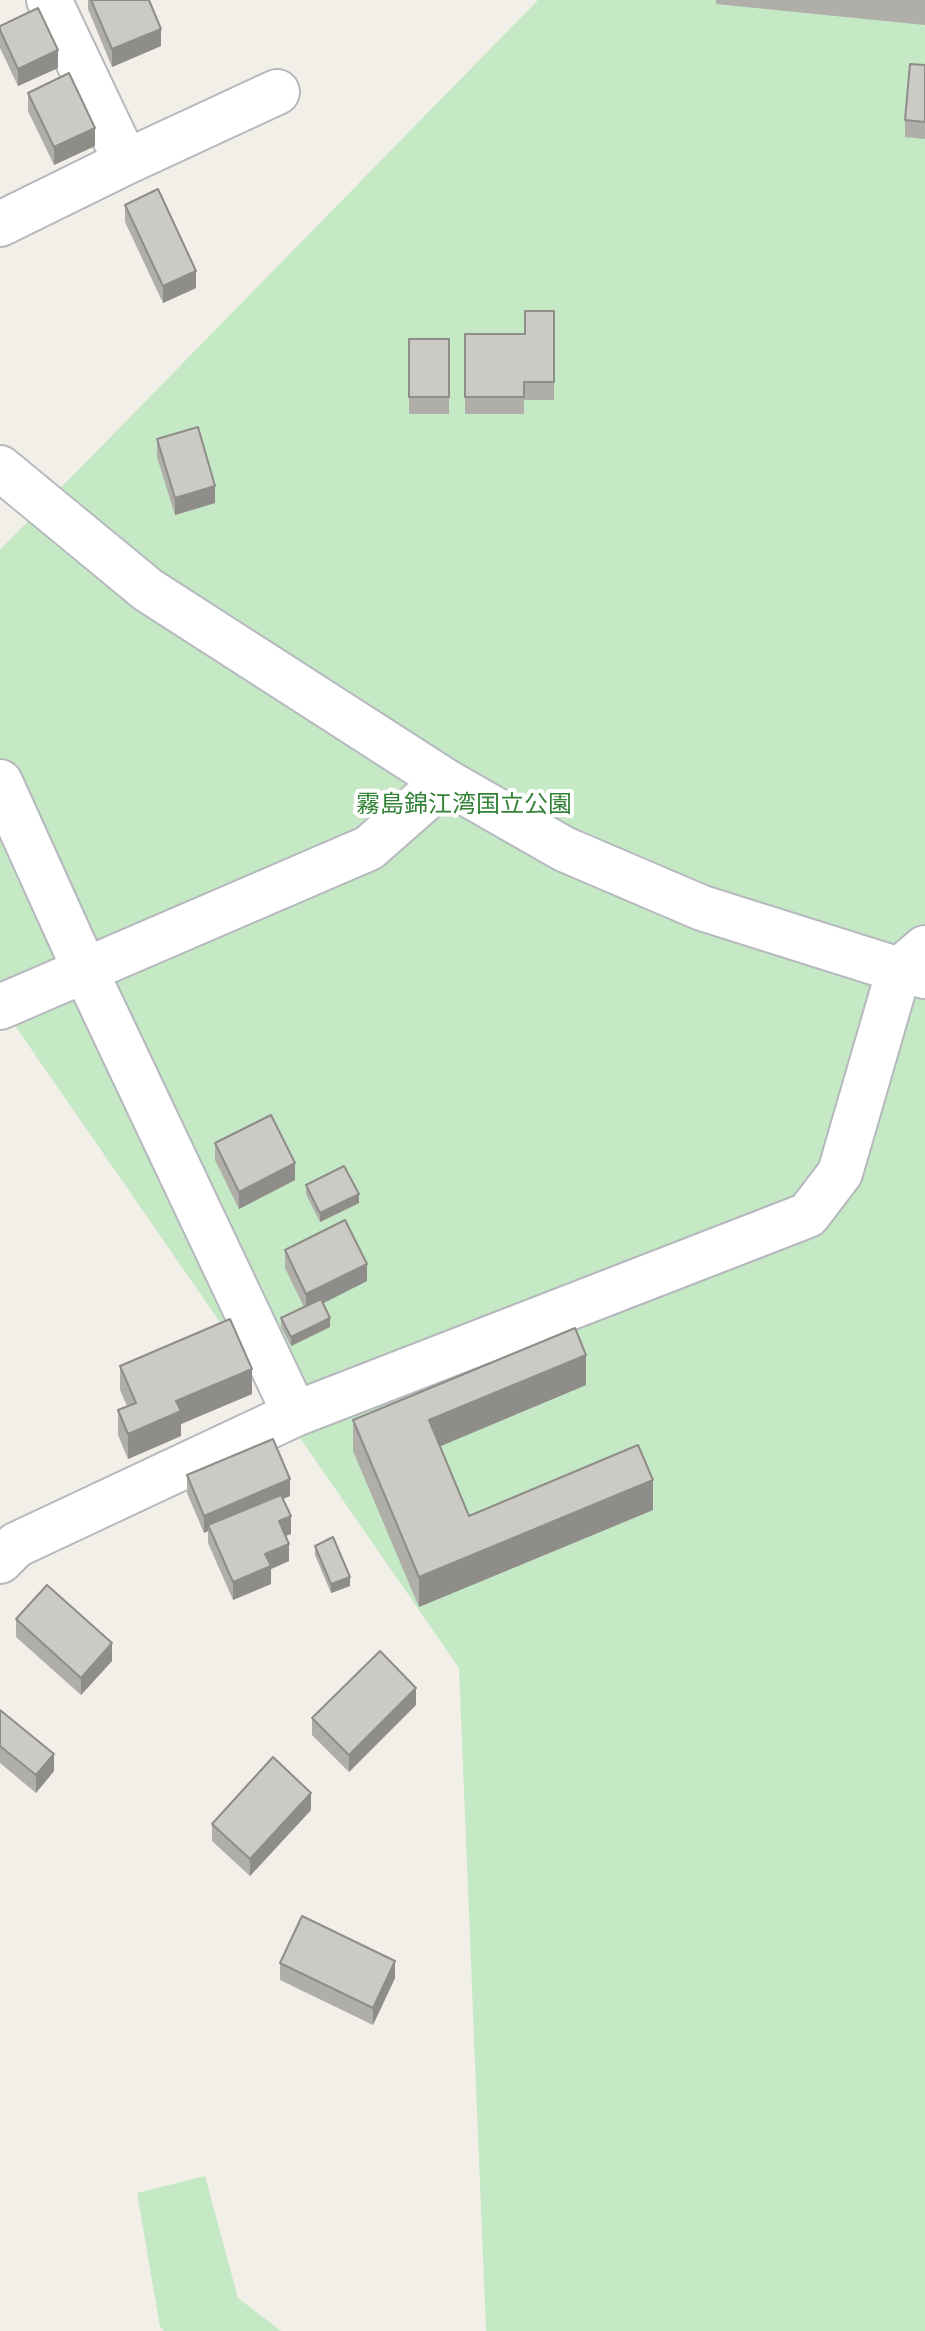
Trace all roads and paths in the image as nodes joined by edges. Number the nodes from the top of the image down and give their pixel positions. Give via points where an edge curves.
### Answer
1 (49, 0) edge
2 (277, 92) dead end
3 (126, 162) junction
4 (0, 224) edge
5 (0, 468) edge
6 (445, 781) junction
7 (0, 782) edge
8 (916, 965) edge
9 (85, 970) junction
10 (0, 1007) edge
11 (295, 1414) junction
12 (0, 1561) edge

1 - 3 street
2 - 3 street
3 - 4 street
5 - 6 street via 148,590
6 - 8 street via 564,849 702,908
6 - 9 street via 369,848
7 - 9 street
8 - 11 street via 840,1173 808,1215
9 - 10 street
9 - 11 street
11 - 12 street via 16,1545

